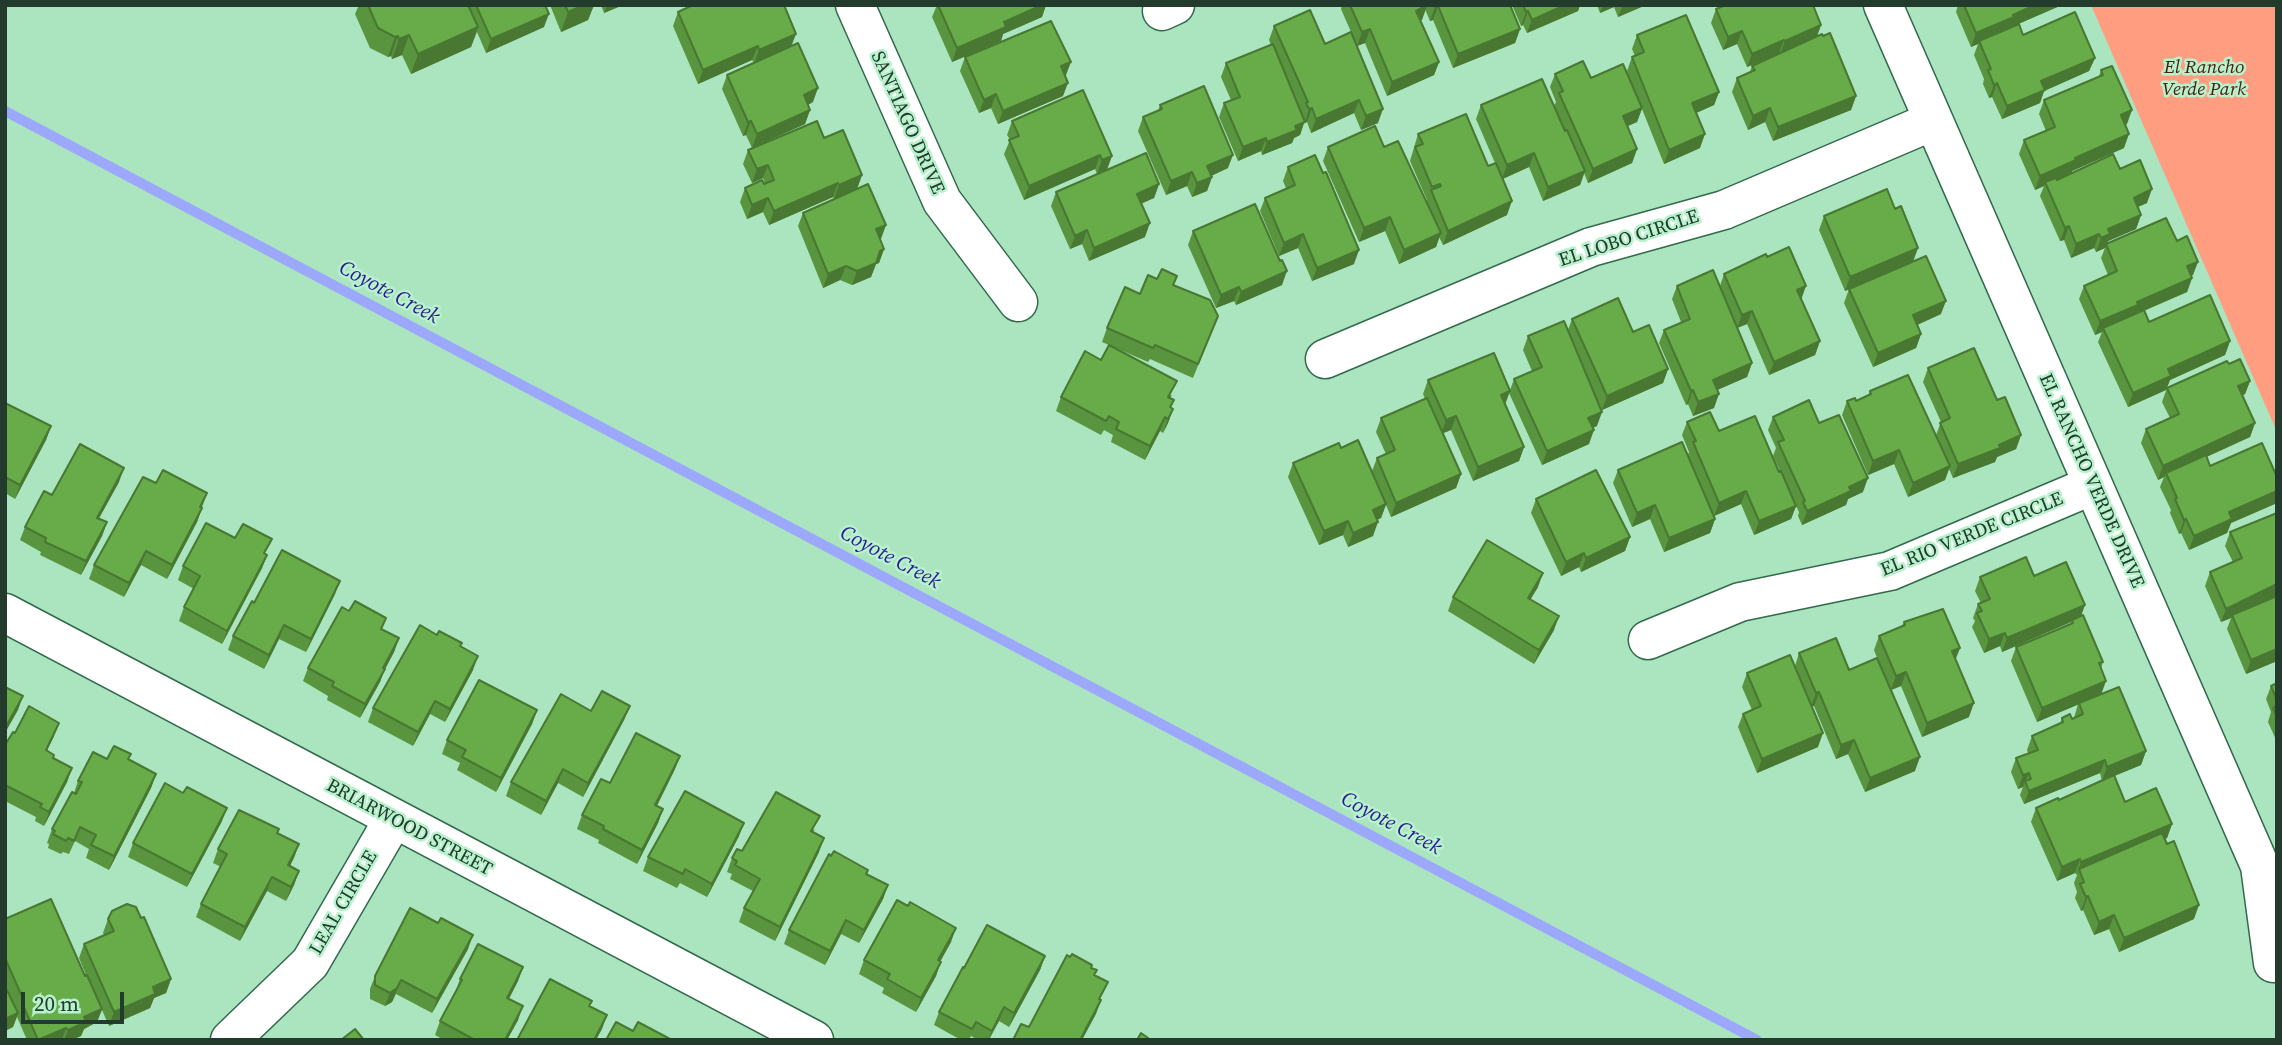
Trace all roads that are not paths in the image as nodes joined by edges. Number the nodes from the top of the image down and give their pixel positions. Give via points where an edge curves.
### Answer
1 (855, 5) edge
2 (1883, 5) edge
3 (1933, 121) junction
4 (1018, 302) dead end
5 (1325, 359) dead end
6 (2093, 485) junction
7 (5, 613) edge
8 (1648, 639) dead end
9 (393, 820) junction
10 (2273, 963) dead end
11 (230, 1040) edge
12 (814, 1040) edge

1 - 4 street, SANTIAGO DRIVE via 942,201
2 - 3 street, EL RANCHO VERDE DRIVE
3 - 5 street, EL LOBO CIRCLE via 1724,209 1591,247
3 - 6 street, EL RANCHO VERDE DRIVE
6 - 8 street, EL RIO VERDE CIRCLE via 1890,571 1740,602
6 - 10 street, EL RANCHO VERDE DRIVE via 2260,866
7 - 9 street, BRIARWOOD STREET
9 - 11 street, LEAL CIRCLE via 310,963
9 - 12 street, BRIARWOOD STREET

